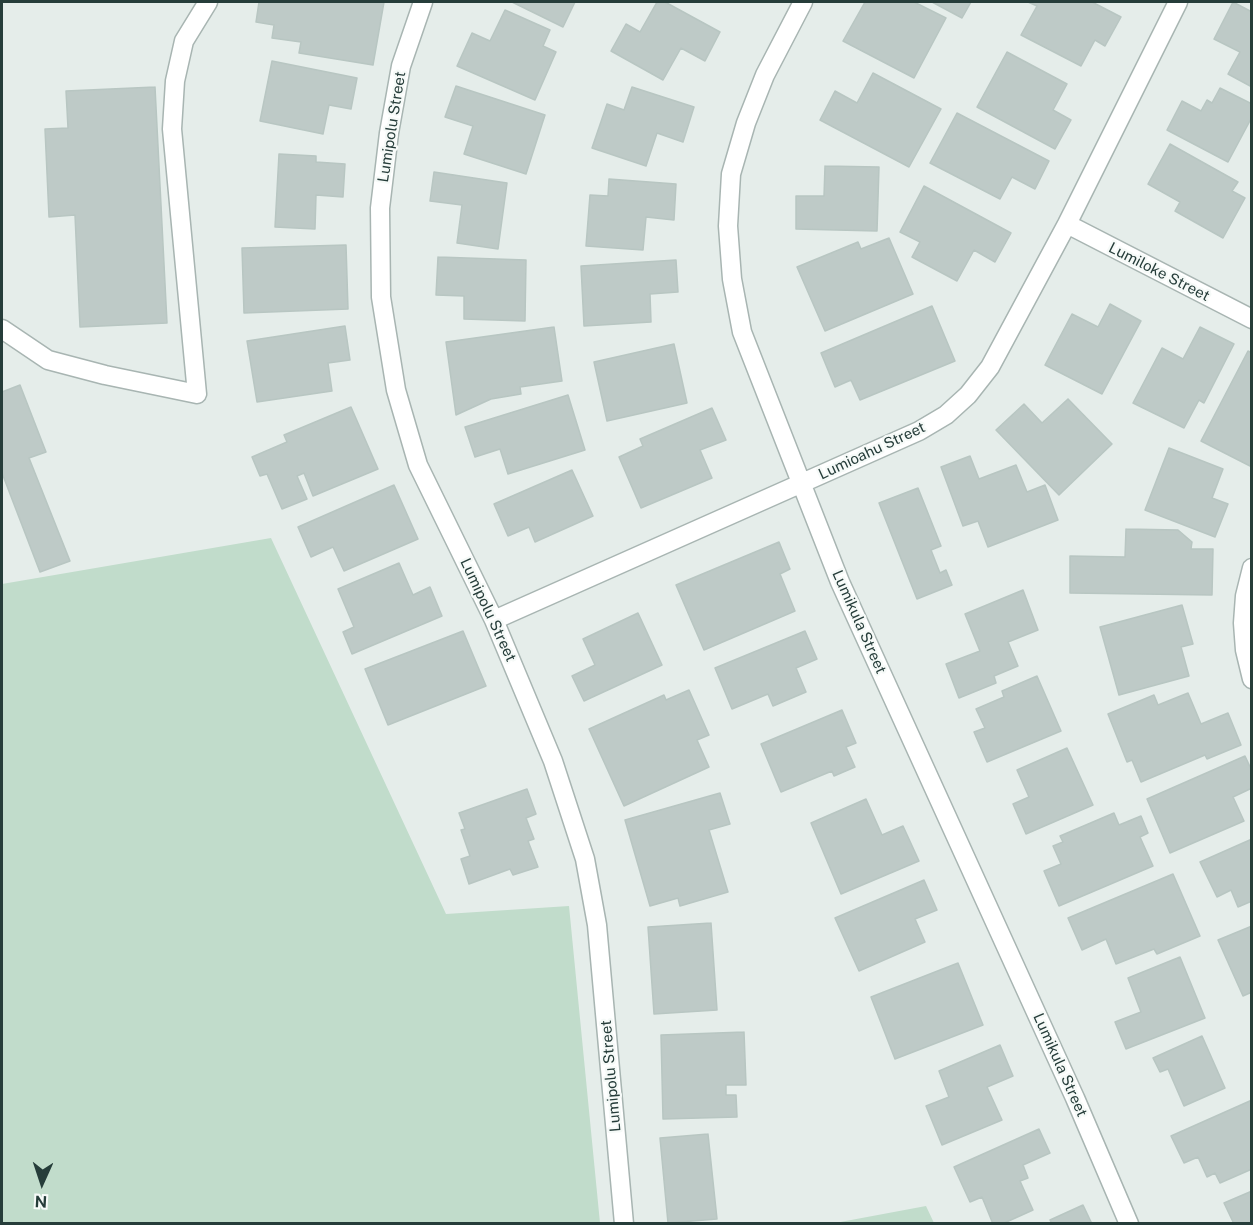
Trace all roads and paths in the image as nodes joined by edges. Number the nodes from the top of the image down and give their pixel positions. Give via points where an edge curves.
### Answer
1 (208, 2) edge
2 (423, 2) edge
3 (803, 2) edge
4 (1178, 2) edge
5 (1067, 224) junction
6 (1251, 319) edge
7 (2, 329) edge
8 (802, 483) junction
9 (1251, 568) edge
10 (494, 620) junction
11 (1251, 679) edge
12 (624, 1224) edge
13 (1129, 1224) edge

1 - 7 street via 184,41 175,81 172,129 197,394 48,360
2 - 10 street, Lumipolu Street via 401,66 389,133 380,208 381,297 396,390 418,465
3 - 8 street, Lumikula Street via 765,75 746,123 731,174 728,226 742,332
4 - 5 street, Lumioahu Street
5 - 6 street, Lumiloke Street
5 - 8 street, Lumioahu Street via 990,367 968,395 919,432
8 - 10 street, Lumioahu Street
8 - 13 street, Lumikula Street via 840,582
9 - 11 street via 1243,623
10 - 12 street, Lumipolu Street via 554,761 585,859 597,925

